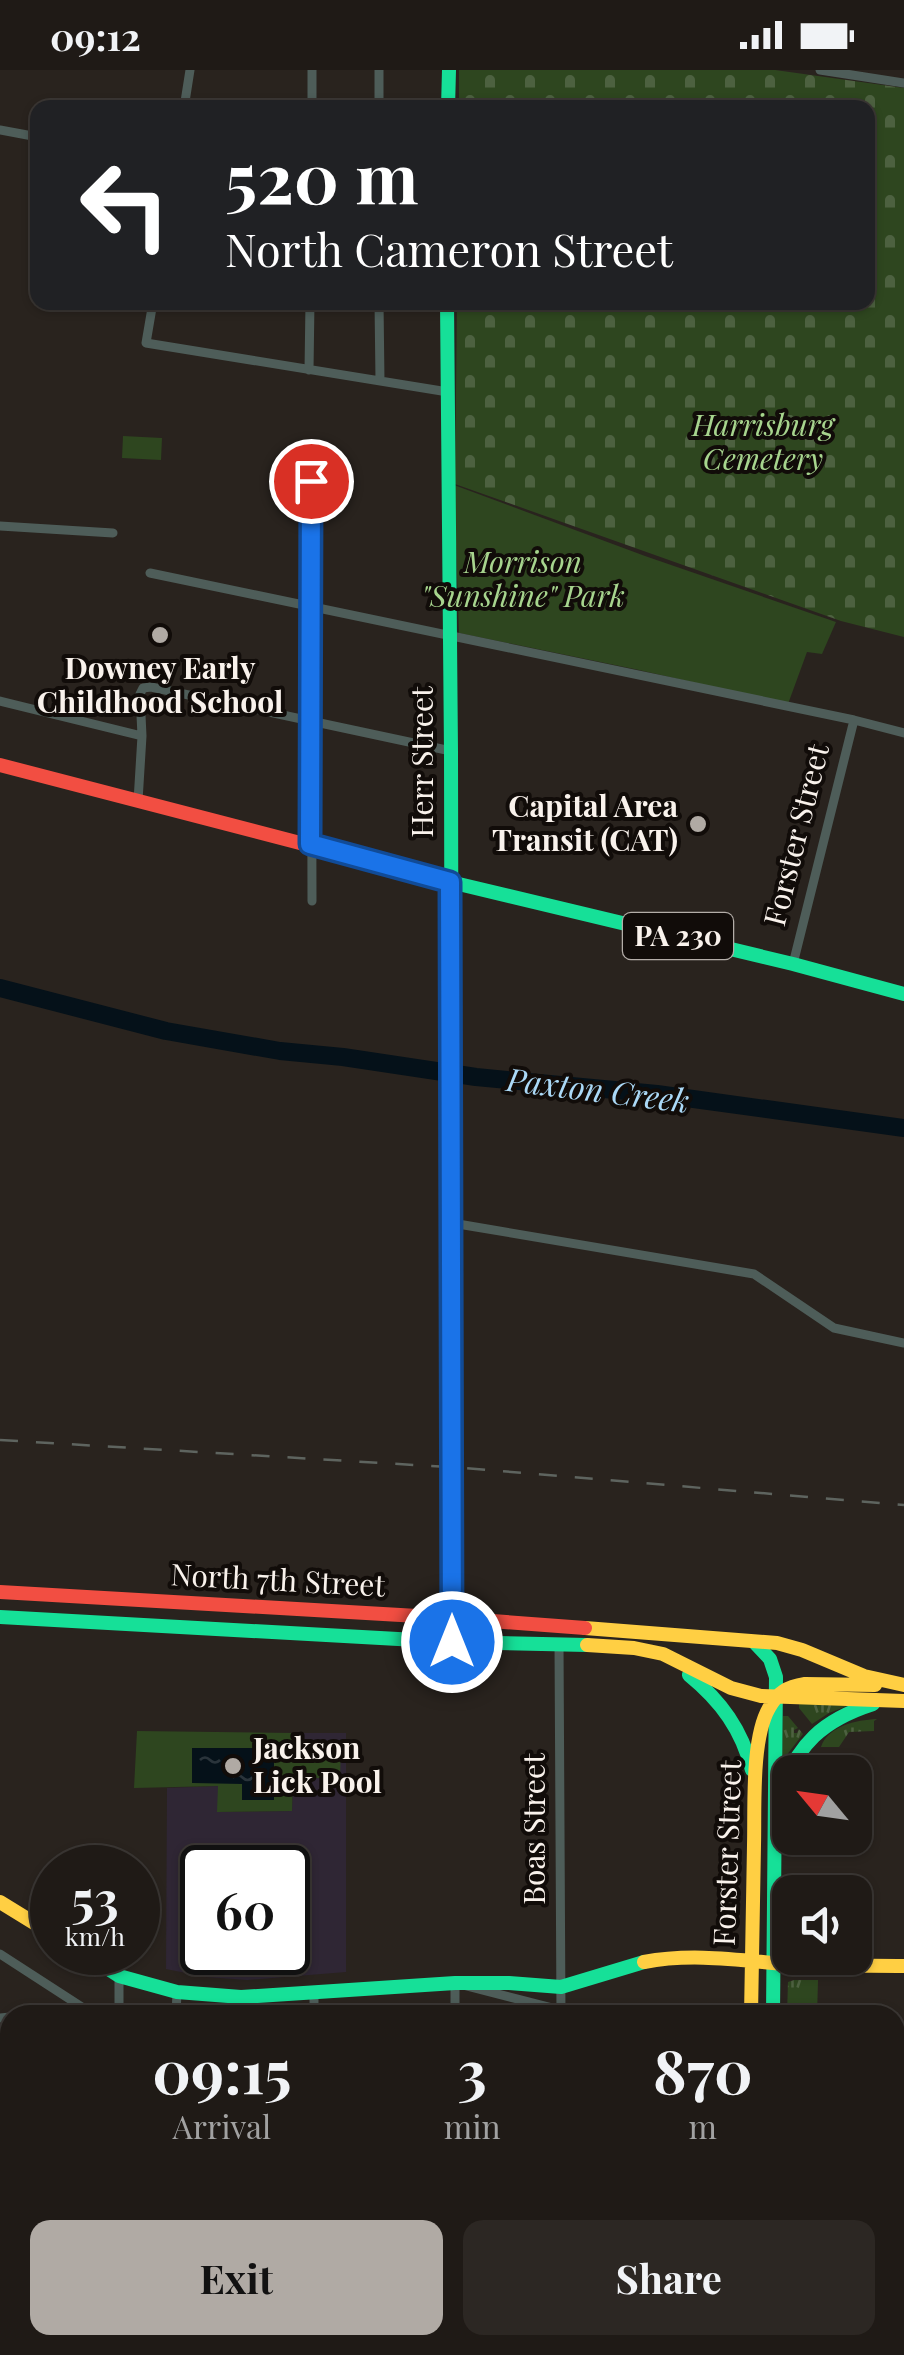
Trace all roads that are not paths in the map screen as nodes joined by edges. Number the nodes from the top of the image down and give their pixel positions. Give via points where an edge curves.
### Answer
1 (190, 70) edge
2 (312, 70) edge
3 (379, 70) edge
4 (449, 70) edge
5 (820, 70) edge
6 (848, 72) edge
7 (904, 83) edge
8 (185, 100) edge
9 (312, 100) edge
10 (379, 100) edge
11 (448, 100) edge
12 (0, 130) edge
13 (30, 136) edge
14 (152, 310) edge
15 (310, 310) edge
16 (380, 310) edge
17 (448, 310) edge
18 (309, 370) junction
19 (380, 381) junction
20 (448, 392) junction
21 (311, 481) dead end
22 (0, 526) edge
23 (113, 532) dead end
24 (150, 574) dead end
25 (310, 607) junction
26 (450, 636) junction
27 (0, 701) edge
28 (854, 720) junction
29 (310, 721) junction
30 (904, 732) edge
31 (142, 736) junction
32 (452, 751) junction
33 (0, 765) edge
34 (138, 802) junction
35 (310, 844) junction
36 (450, 882) junction
37 (312, 901) dead end
38 (792, 964) junction
39 (904, 994) edge
40 (452, 1222) junction
41 (904, 1343) edge
42 (0, 1592) edge
43 (0, 1617) edge
44 (452, 1618) junction
45 (452, 1642) junction
46 (559, 1642) junction
47 (754, 1642) junction
48 (648, 1650) junction
49 (903, 1693) edge
50 (776, 1697) junction
51 (776, 1755) edge
52 (797, 1755) edge
53 (755, 1794) junction
54 (0, 1902) edge
55 (30, 1920) edge
56 (0, 1954) edge
57 (752, 1960) junction
58 (772, 1962) edge
59 (872, 1965) edge
60 (904, 1966) edge
61 (774, 1975) edge
62 (120, 1976) joint
63 (455, 1984) junction
64 (561, 1987) junction
65 (176, 1992) junction
66 (314, 1992) junction
67 (79, 2005) edge
68 (119, 2005) edge
69 (176, 2005) edge
70 (314, 2005) edge
71 (455, 2005) edge
72 (532, 2005) edge
73 (561, 2005) edge
74 (751, 2005) edge
75 (773, 2005) edge

1 - 8 street
2 - 9 street
3 - 10 street
4 - 11 main road
5 - 6 street
6 - 7 street
12 - 13 street
14 - 18 street via 146,343
15 - 18 street
16 - 19 street
17 - 20 main road, Herr Street
18 - 19 street
19 - 20 street
20 - 26 main road, Herr Street
21 - 25 street
22 - 23 street
24 - 25 street
25 - 26 street
25 - 29 street
26 - 28 street
26 - 32 main road, Herr Street
27 - 31 street
28 - 30 street
28 - 38 street, Forster Street
29 - 31 street via 150,687 140,694
29 - 32 street
29 - 35 street
31 - 34 street
32 - 36 main road, Herr Street
33 - 34 main road, PA 230
34 - 35 main road, PA 230
35 - 36 main road, PA 230
35 - 37 street
36 - 38 main road, PA 230
36 - 40 main road, Herr Street
38 - 39 main road, PA 230
40 - 41 street via 754,1274 834,1328
40 - 44 main road, Herr Street
42 - 44 main road, North 7th Street
43 - 45 main road, North 7th Street
44 - 45 main road, Herr Street
44 - 47 main road, North 7th Street
45 - 46 main road, North 7th Street
46 - 48 main road, North 7th Street
46 - 64 street, Boas Street
47 - 49 main road, North 7th Street via 789,1645
47 - 50 main road, Forster Street via 774,1668
48 - 50 main road, North 7th Street via 731,1688
48 - 53 main road via 725,1708 747,1749
49 - 50 main road, North 7th Street
49 - 52 main road via 844,1714 812,1735
50 - 51 main road, Forster Street
50 - 53 main road, Forster Street via 759,1735
53 - 57 main road, Forster Street
54 - 55 main road
56 - 67 street
57 - 58 main road
57 - 64 main road via 647,1961
57 - 74 main road, Forster Street
59 - 60 main road
61 - 75 main road, Forster Street
62 - 65 main road
62 - 68 street
63 - 64 main road
63 - 66 main road
63 - 71 street
63 - 72 street
64 - 73 street, Boas Street
65 - 66 main road
65 - 69 street
66 - 70 street

